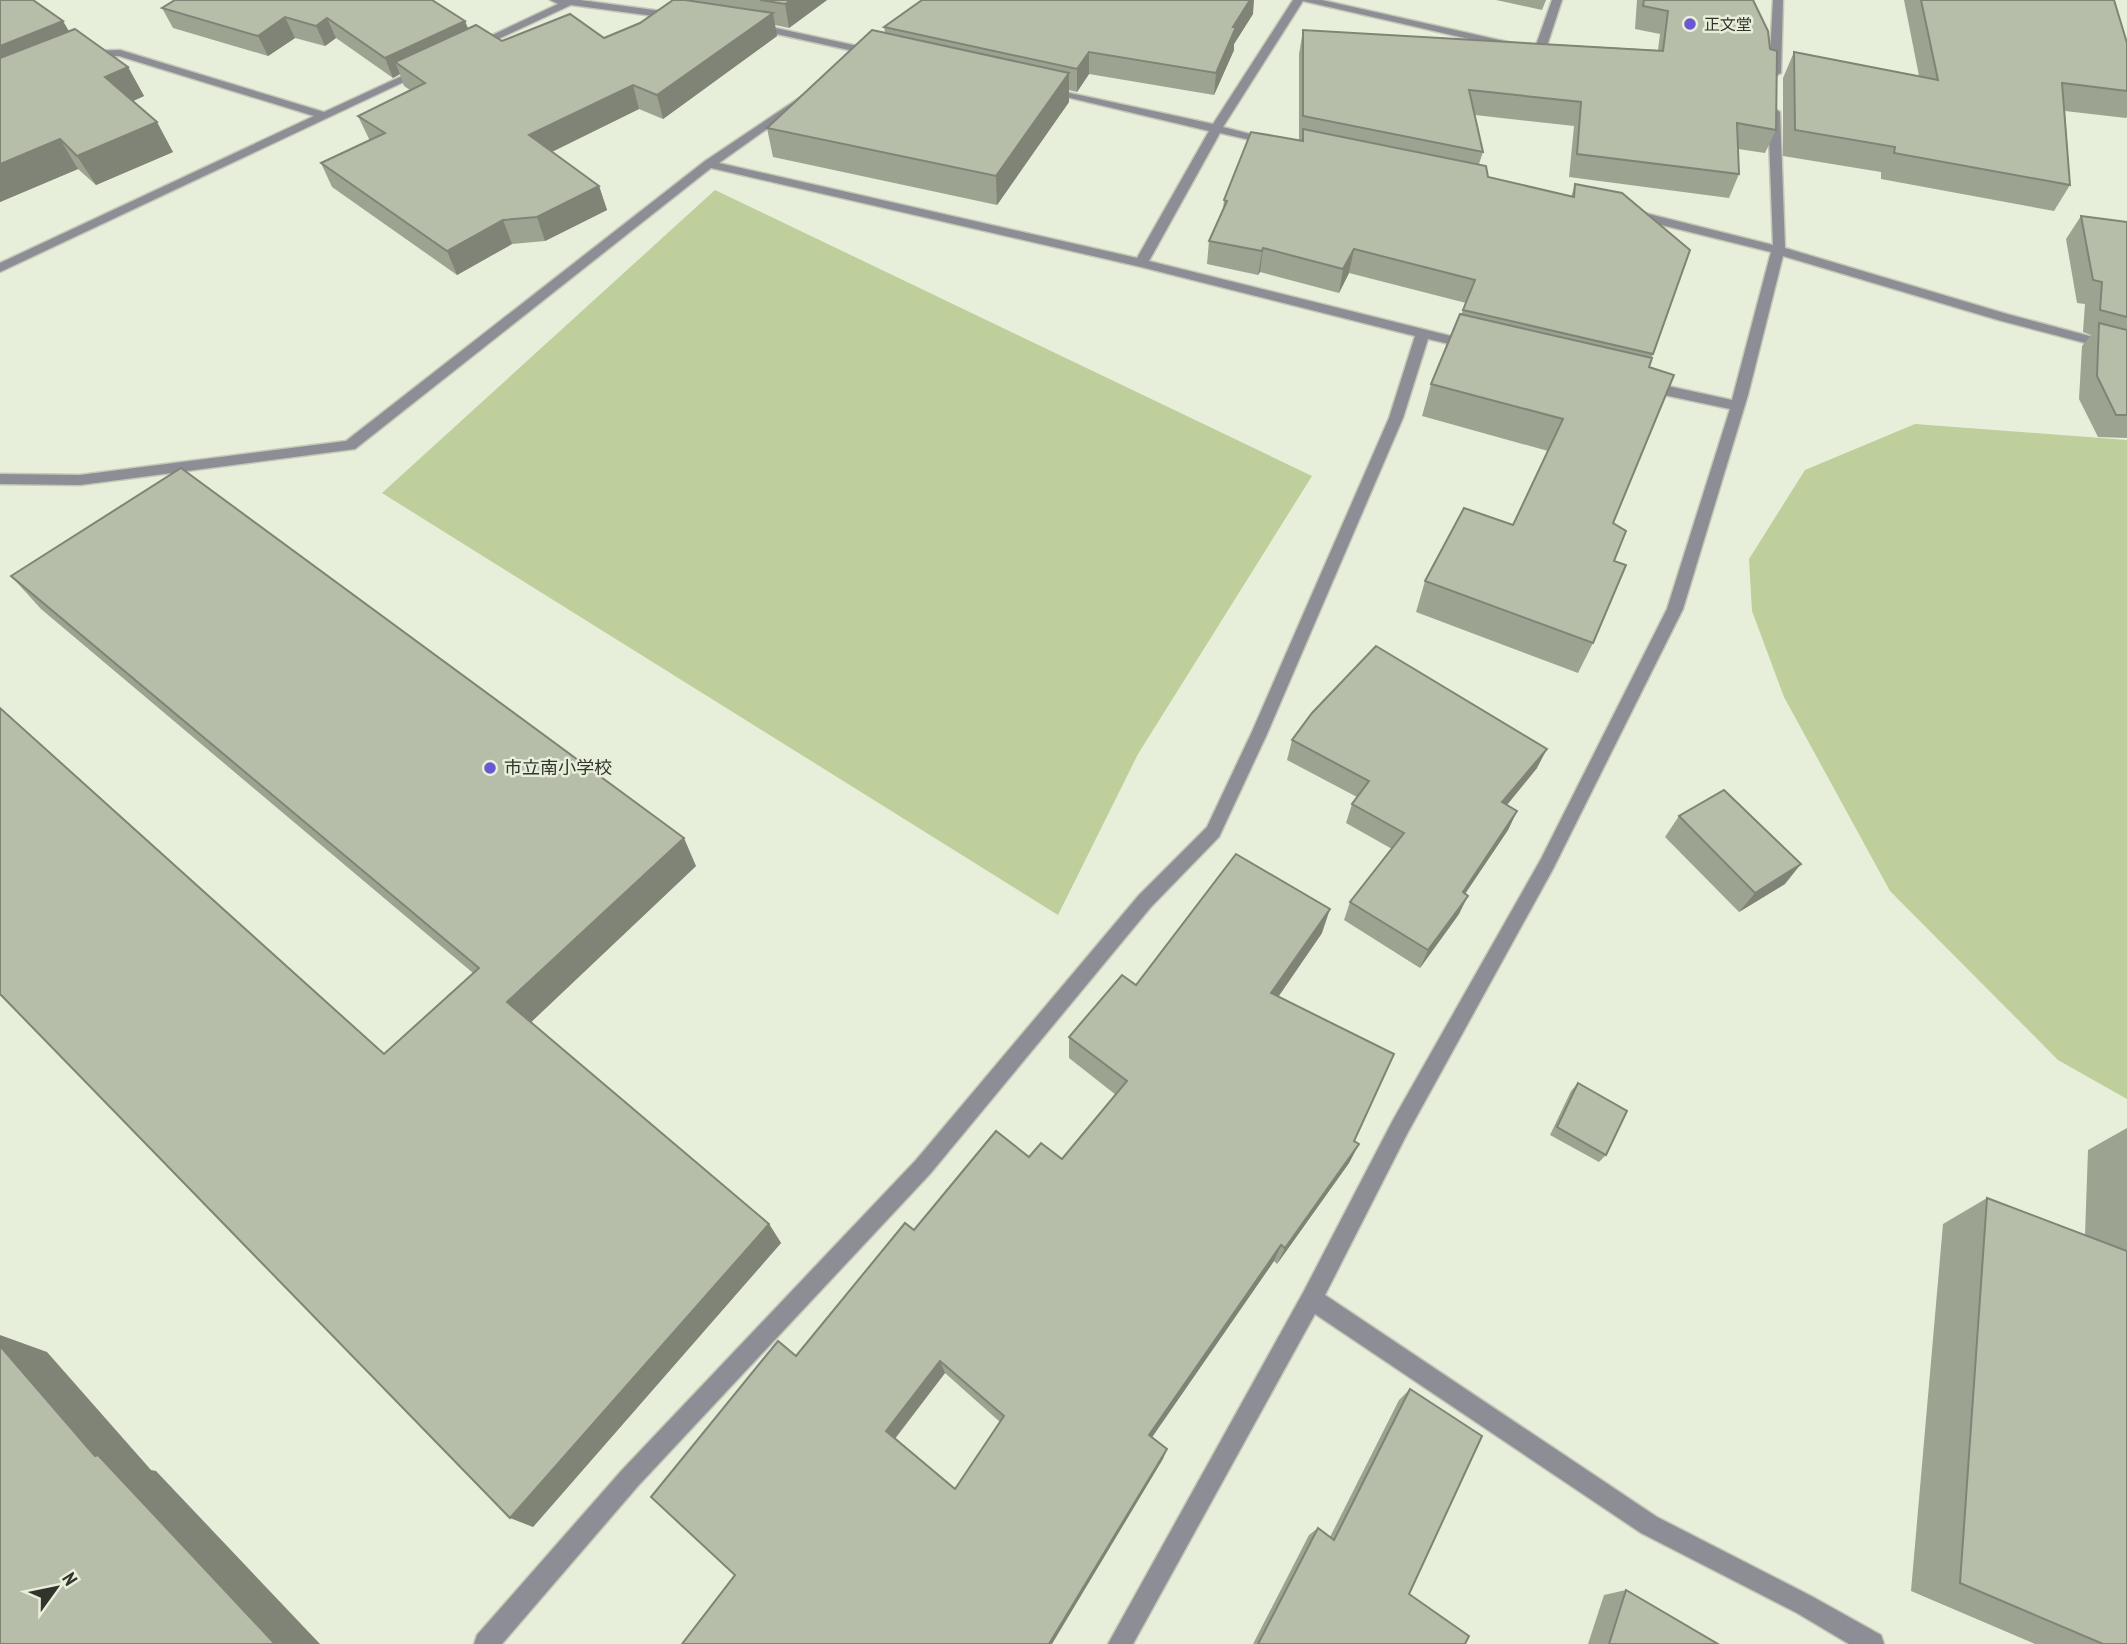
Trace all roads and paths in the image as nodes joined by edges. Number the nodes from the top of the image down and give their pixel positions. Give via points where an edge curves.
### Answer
1 (1298, 0) edge
2 (1308, 0) edge
3 (1557, 0) edge
4 (565, 1) edge
5 (1774, 1) edge
6 (686, 18) edge
7 (739, 24) edge
8 (78, 38) edge
9 (100, 53) junction
10 (458, 54) edge
11 (75, 58) edge
12 (860, 59) edge
13 (434, 65) edge
14 (1031, 87) edge
15 (817, 89) edge
16 (325, 116) junction
17 (1216, 129) junction
18 (1283, 143) edge
19 (709, 163) junction
20 (1619, 211) edge
21 (1777, 249) junction
22 (1141, 263) junction
23 (0, 268) edge
24 (1423, 333) junction
25 (1490, 349) edge
26 (2127, 350) edge
27 (1634, 383) edge
28 (1737, 406) junction
29 (0, 479) edge
30 (1312, 1299) junction
31 (486, 1644) edge
32 (1120, 1644) edge
33 (1872, 1644) edge

1 - 17 street
2 - 3 street via 1539,52
4 - 6 street
4 - 10 street
5 - 21 street
7 - 12 street via 879,50
8 - 9 street
9 - 11 street
9 - 16 street via 120,53
13 - 16 street
14 - 17 street
15 - 19 street
16 - 23 street
17 - 18 street
17 - 22 street
19 - 22 street
19 - 29 street via 350,445 80,480
20 - 21 street
21 - 26 street via 2039,329
21 - 28 street
22 - 24 street
24 - 25 street
24 - 31 street via 1395,418 1213,832 1145,901 923,1167 630,1478
27 - 28 street
28 - 30 street via 1675,609 1547,864 1399,1128
30 - 32 street
30 - 33 street via 1649,1525

